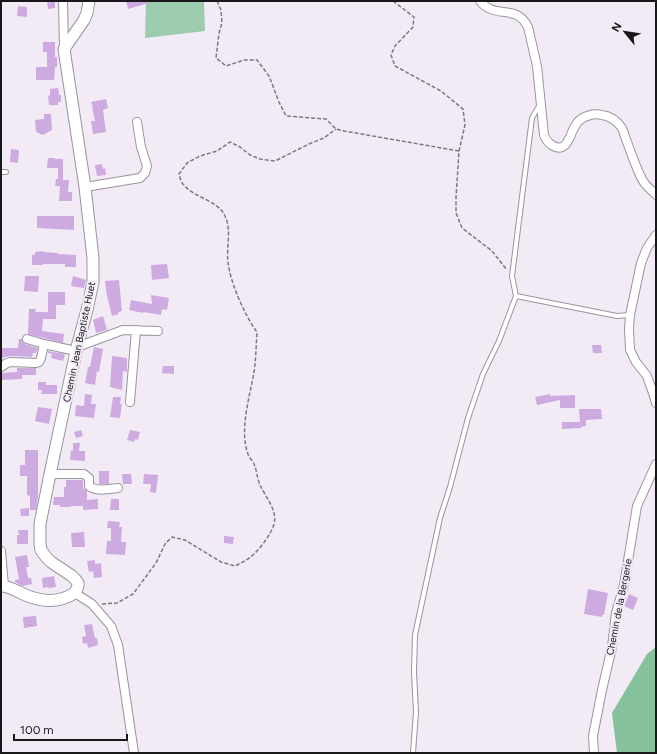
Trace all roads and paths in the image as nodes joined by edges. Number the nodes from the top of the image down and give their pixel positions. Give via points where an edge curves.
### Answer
1 (63, 1) edge
2 (89, 1) edge
3 (217, 1) edge
4 (393, 1) edge
5 (480, 1) edge
6 (64, 49) junction
7 (541, 104) junction
8 (137, 122) dead end
9 (336, 129) junction
10 (459, 151) junction
11 (85, 187) junction
12 (656, 196) edge
13 (656, 235) edge
14 (512, 276) junction
15 (516, 296) junction
16 (630, 315) junction
17 (136, 330) junction
18 (158, 331) dead end
19 (27, 339) dead end
20 (44, 344) junction
21 (77, 349) junction
22 (1, 368) edge
23 (130, 402) dead end
24 (656, 403) edge
25 (656, 464) edge
26 (50, 474) junction
27 (118, 488) dead end
28 (1, 551) edge
29 (3, 586) edge
30 (75, 593) junction
31 (92, 604) junction
32 (134, 753) edge
33 (413, 753) edge
34 (594, 753) edge

1 - 6 street
2 - 6 street via 84,20
3 - 9 path via 222,23 216,58 226,66 244,60 257,60 269,76 286,116 326,119
4 - 10 path via 414,17 413,27 395,46 391,55 395,66 441,91 463,109 465,125
5 - 7 street via 489,9 516,13 525,21 537,66
6 - 11 street, Chemin Jean Baptiste Huet
7 - 12 street via 544,135 552,146 566,144 577,122 584,117 601,114 617,122 643,181
7 - 14 lane via 532,118
8 - 11 street via 147,166 145,174 140,178
9 - 10 path
9 - 31 path via 324,138 275,161 260,160 230,142 217,151 187,163 179,174 183,185 211,202 225,215 228,225 228,263 231,277 236,293 257,332 254,373 246,412 245,441 260,486 273,510 274,523 270,532 258,550 235,566 222,562 185,540 172,537 133,594 117,603
10 - 14 path via 456,213 462,228 492,251
11 - 21 street, Chemin Jean Baptiste Huet via 93,272 90,297
13 - 16 street via 641,263
14 - 15 lane
15 - 16 lane via 617,316
15 - 33 lane via 483,374 440,518 415,635 416,712
16 - 24 street via 630,350 647,376
17 - 18 street
17 - 21 street via 119,331
17 - 23 street
19 - 20 street
20 - 21 street
20 - 22 street via 39,362 11,362
21 - 26 street, Chemin Jean Baptiste Huet
25 - 34 street, Chemin de la Bergerie via 638,506 593,736
26 - 27 street via 84,474 89,478 89,486 92,488
26 - 30 street, Chemin Jean Baptiste Huet via 40,524 41,550 51,562 75,579 78,583
28 - 29 street
29 - 30 street via 47,601 58,600
30 - 31 street
31 - 32 street via 111,626 118,645

